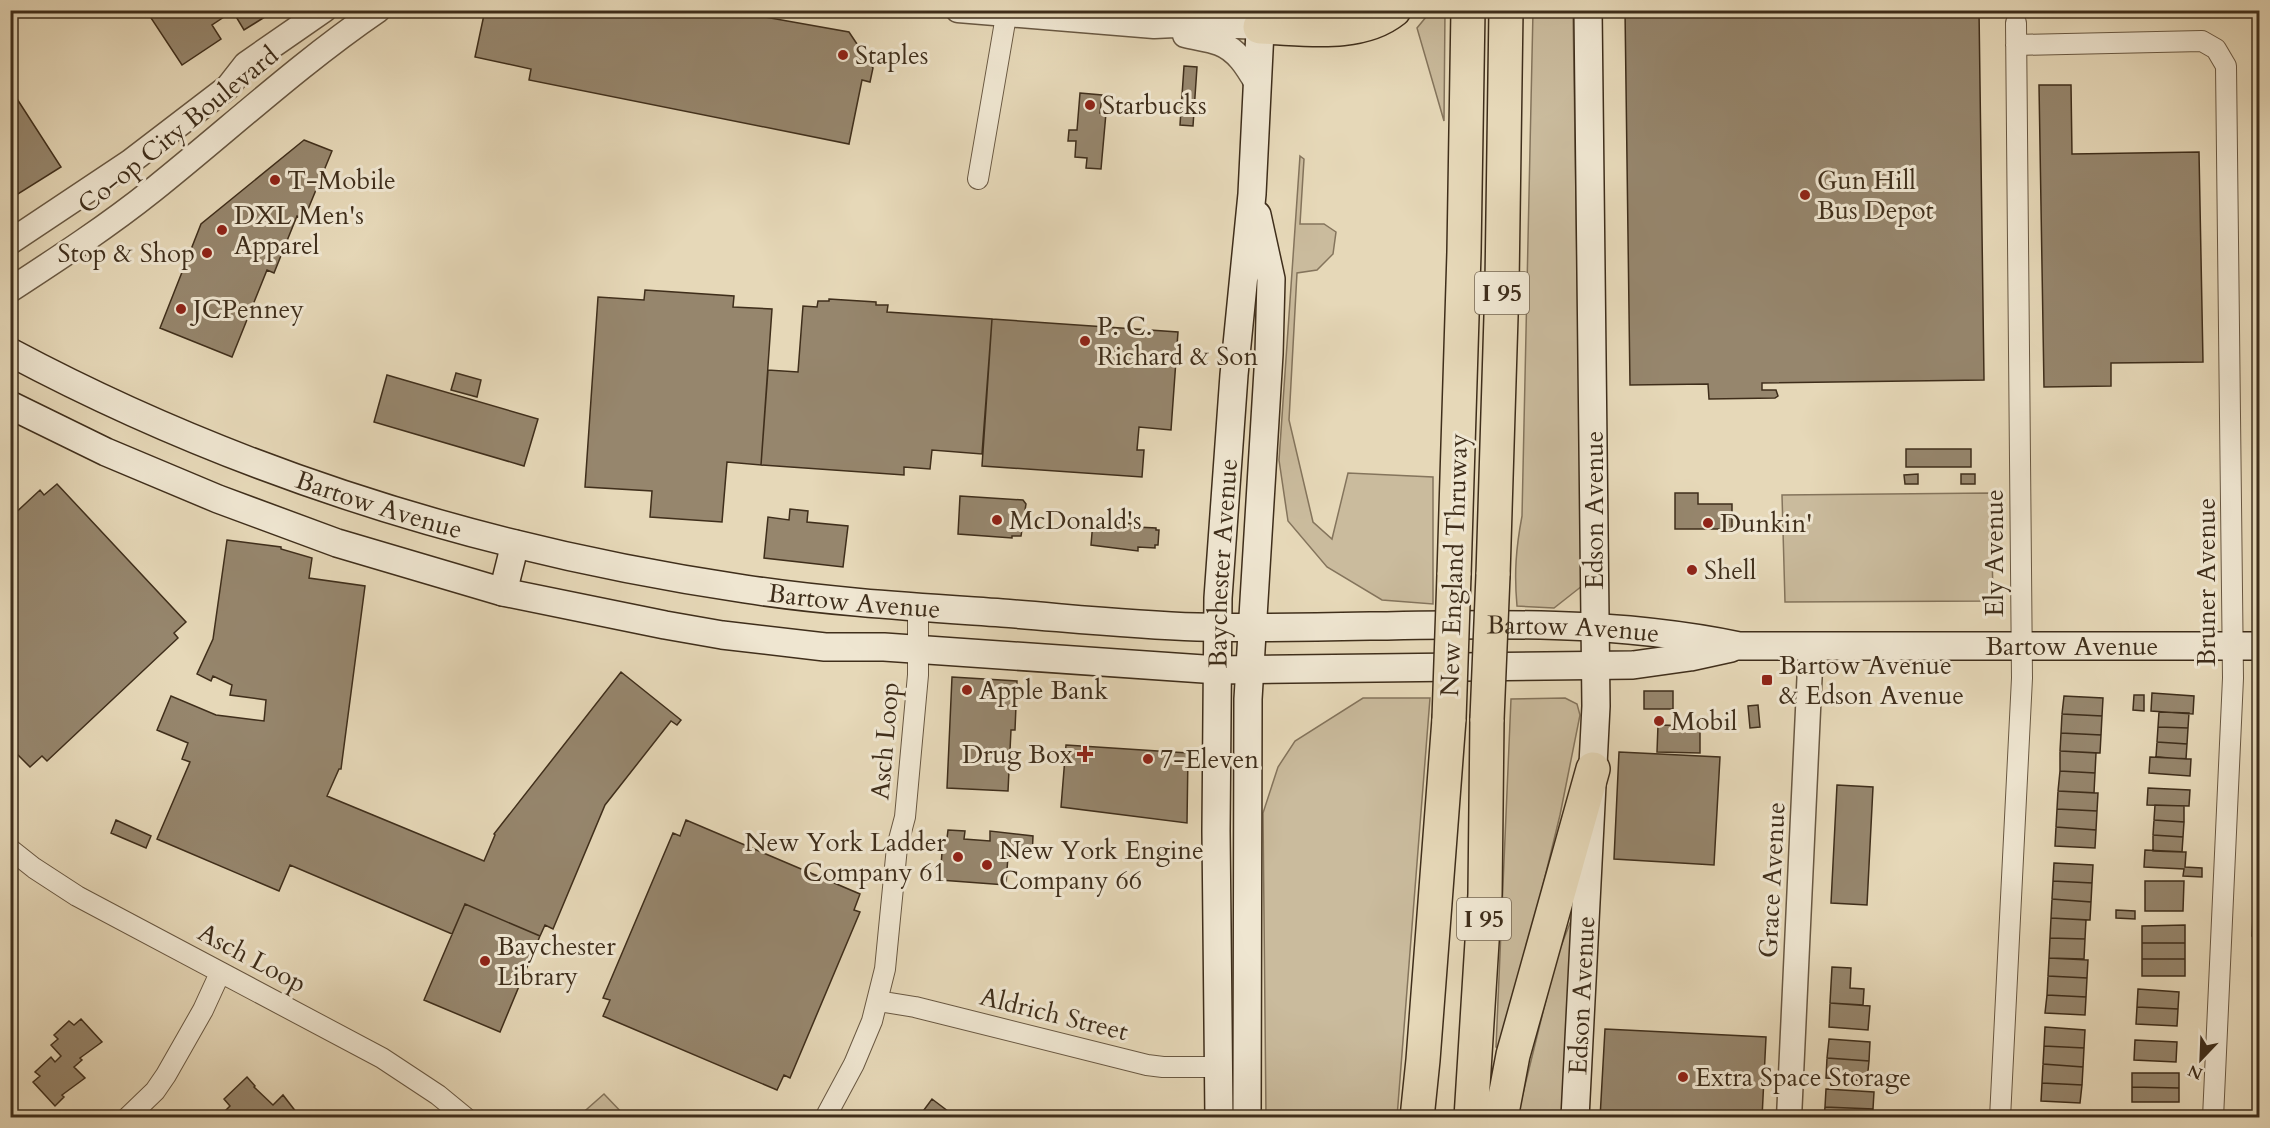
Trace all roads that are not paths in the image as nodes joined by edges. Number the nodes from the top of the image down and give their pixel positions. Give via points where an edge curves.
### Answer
1 (324, 10) edge
2 (378, 10) edge
3 (958, 10) edge
4 (1316, 10) edge
5 (1394, 10) edge
6 (1468, 10) edge
7 (1506, 10) edge
8 (1588, 10) edge
9 (1006, 16) junction
10 (1261, 19) edge
11 (2016, 23) dead end
12 (1154, 26) junction
13 (1350, 29) junction
14 (2016, 45) junction
15 (1258, 85) junction
16 (978, 179) dead end
17 (1251, 194) junction
18 (10, 242) edge
19 (10, 290) edge
20 (10, 352) edge
21 (10, 405) edge
22 (515, 544) junction
23 (503, 592) junction
24 (918, 607) junction
25 (1252, 626) junction
26 (1218, 627) junction
27 (1595, 628) junction
28 (1739, 646) junction
29 (1810, 646) junction
30 (2021, 646) junction
31 (2247, 646) edge
32 (920, 650) junction
33 (1595, 666) junction
34 (1218, 670) junction
35 (1250, 670) junction
36 (1593, 769) junction
37 (10, 849) edge
38 (220, 974) junction
39 (878, 1000) junction
40 (1423, 1060) junction
41 (1218, 1067) junction
42 (127, 1118) edge
43 (466, 1118) edge
44 (825, 1118) edge
45 (1219, 1118) edge
46 (1247, 1118) edge
47 (1417, 1118) edge
48 (1422, 1118) edge
49 (1472, 1118) edge
50 (1501, 1118) edge
51 (1575, 1118) edge
52 (1789, 1118) edge
53 (2000, 1118) edge
54 (2213, 1118) edge

1 - 18 street, Co-op City Boulevard via 246,64 228,87 130,162
2 - 19 street, Co-op City Boulevard via 349,29 122,214
3 - 9 street
4 - 13 highway
5 - 13 highway via 1374,22
6 - 40 highway, New England Thruway / I 95, bridge via 1449,719
7 - 49 highway, New England Thruway / I 95, bridge via 1485,894
8 - 27 main road, Edson Avenue
9 - 12 street
9 - 16 street
10 - 12 street
10 - 13 highway
10 - 15 main road, Baychester Avenue
11 - 14 street, Ely Avenue
12 - 15 street via 1230,48
14 - 30 street, Ely Avenue
14 - 31 street, Bruner Avenue via 2202,41 2216,49 2226,66
15 - 17 main road, Baychester Avenue
17 - 25 main road, Baychester Avenue via 1271,279
17 - 26 main road, Baychester Avenue via 1233,375
20 - 22 main road, Bartow Avenue via 112,404 237,458 398,512
21 - 23 main road, Bartow Avenue via 106,452 218,499 337,543
22 - 23 main road
22 - 24 main road, Bartow Avenue via 727,586
23 - 32 main road, Bartow Avenue via 664,626 772,642
24 - 26 main road, Bartow Avenue
24 - 32 street, Asch Loop
25 - 26 main road, Bartow Avenue
25 - 27 main road, Bartow Avenue
25 - 35 main road, Baychester Avenue
26 - 34 main road, Baychester Avenue
27 - 28 main road, Bartow Avenue via 1691,636
27 - 33 main road, Edson Avenue
28 - 29 main road, Bartow Avenue
28 - 33 main road, Bartow Avenue via 1633,665
29 - 30 main road, Bartow Avenue
29 - 52 street, Grace Avenue
30 - 31 main road, Bartow Avenue
30 - 53 street, Ely Avenue
31 - 54 street, Bruner Avenue
32 - 34 main road, Bartow Avenue
32 - 39 street, Asch Loop via 905,817 897,847 890,930
33 - 35 main road, Bartow Avenue
33 - 36 main road, Edson Avenue
34 - 35 main road, Bartow Avenue
34 - 41 main road, Baychester Avenue
35 - 46 main road, Baychester Avenue
36 - 50 highway via 1513,1055
36 - 51 main road, Edson Avenue
37 - 38 street, Asch Loop via 77,896
38 - 42 street via 166,1076
38 - 43 street, Asch Loop via 382,1058
39 - 41 street, Aldrich Street via 1148,1065
39 - 44 street, Asch Loop via 854,1064
40 - 47 highway, New England Thruway / I 95
40 - 48 highway
41 - 45 main road, Baychester Avenue

